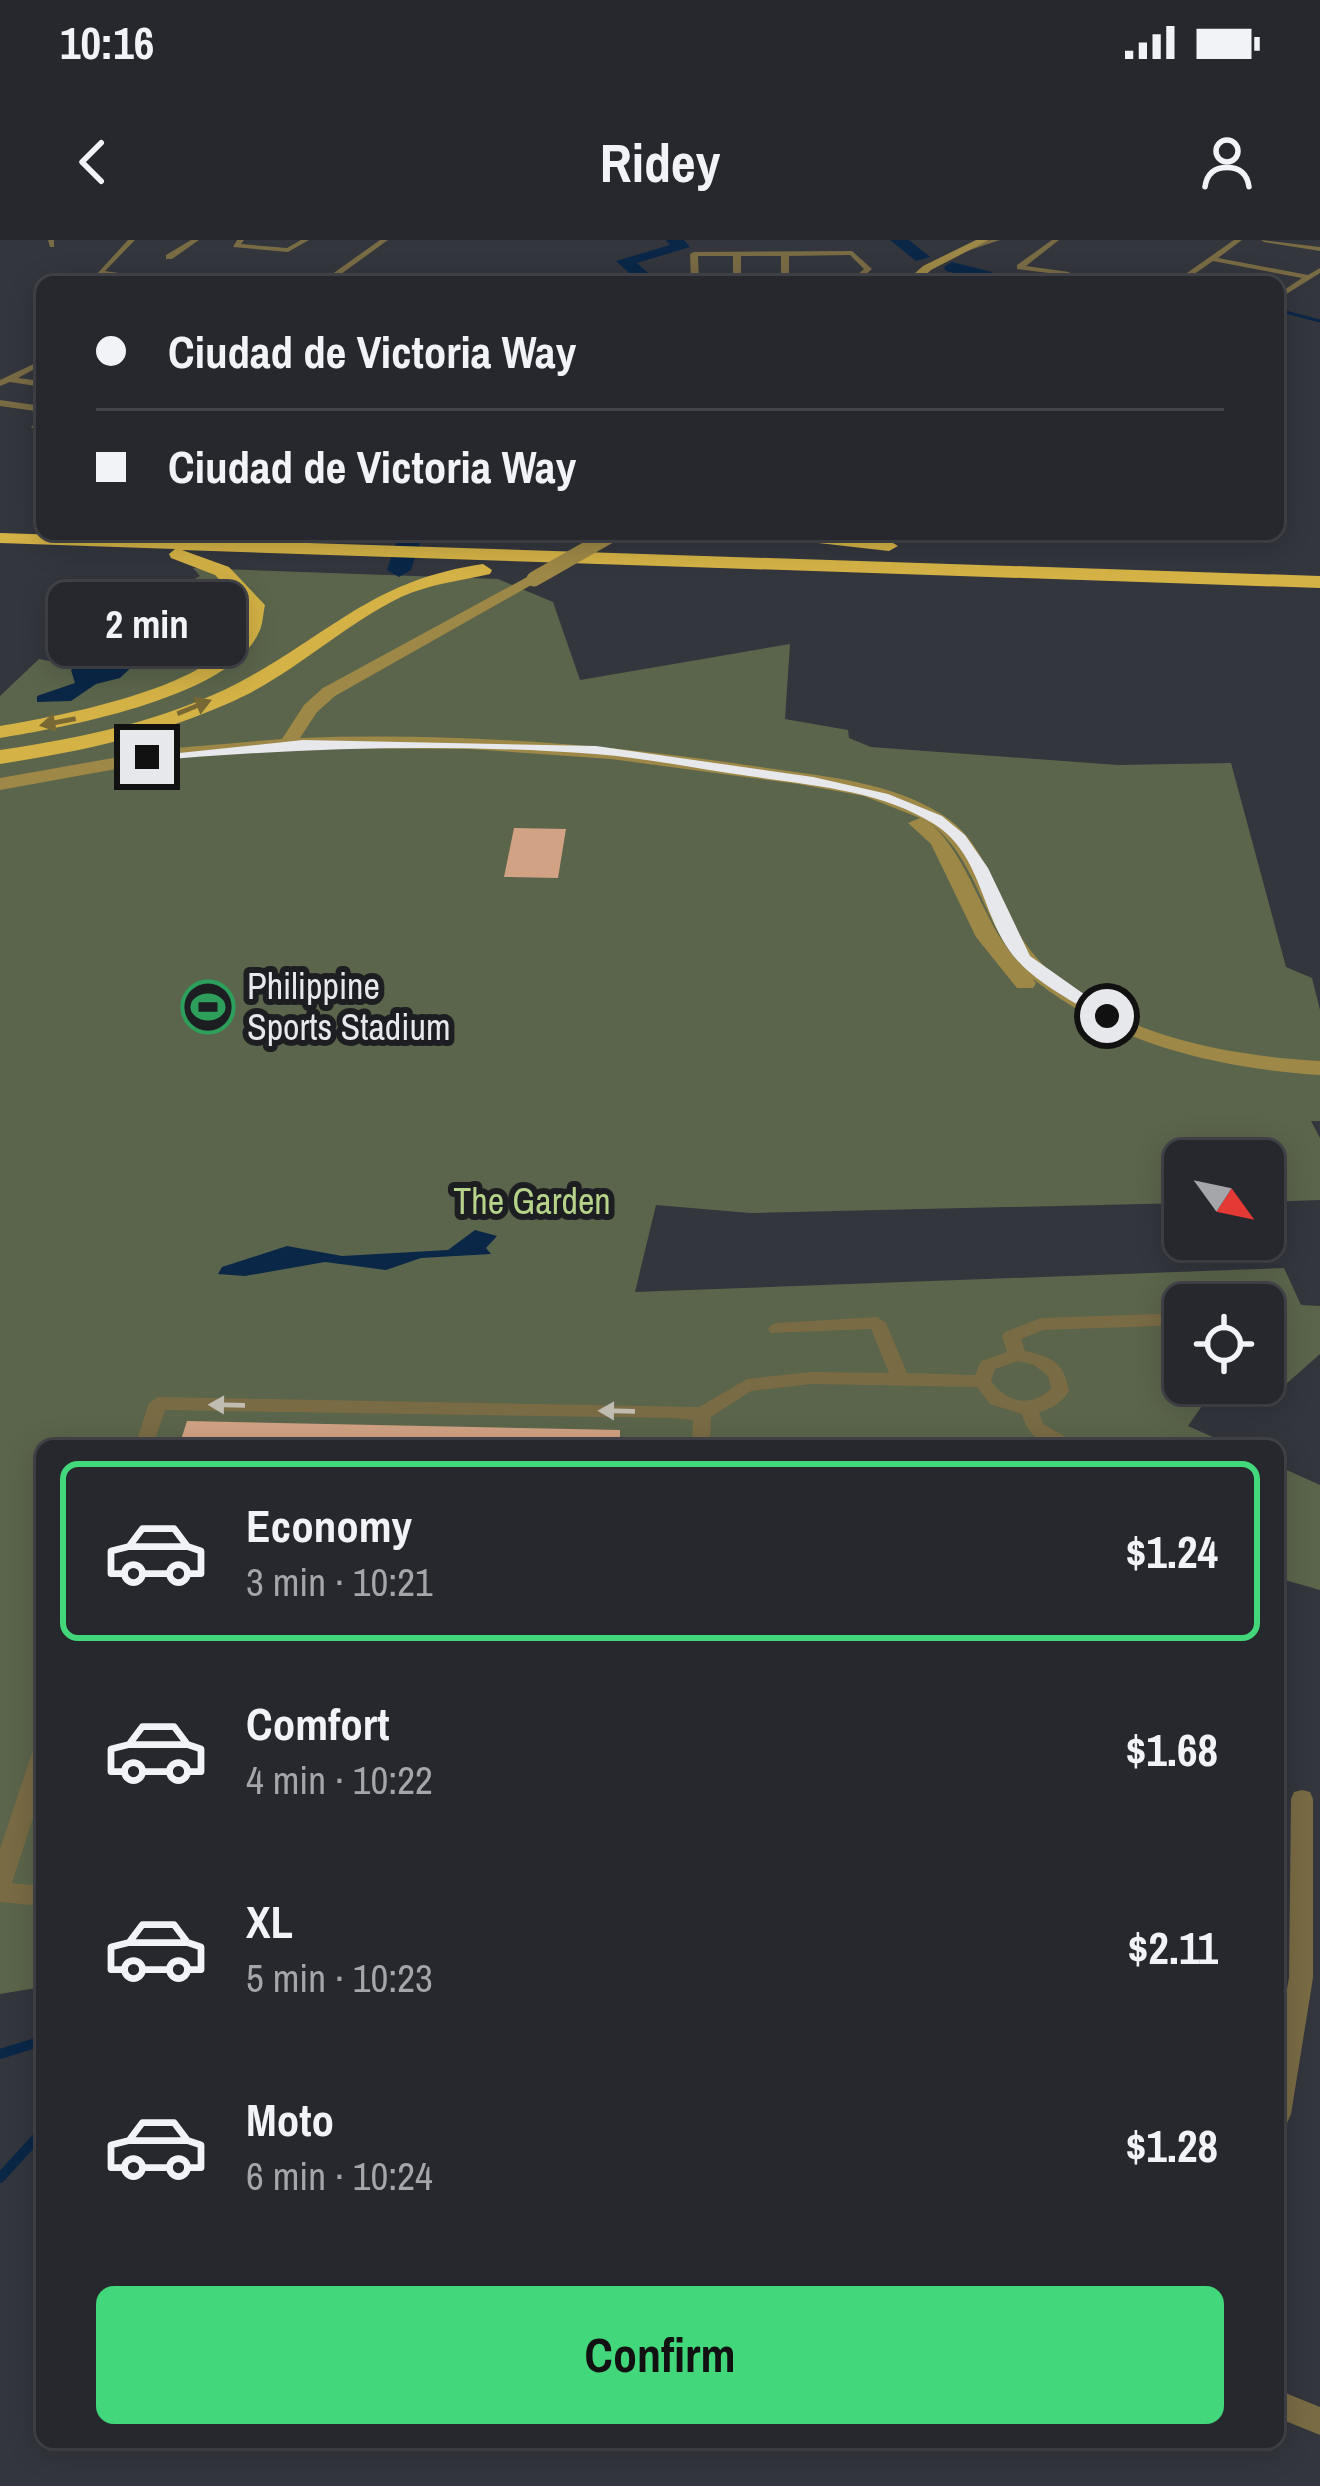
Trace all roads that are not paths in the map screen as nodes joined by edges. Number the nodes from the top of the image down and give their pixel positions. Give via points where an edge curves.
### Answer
1 (132, 240) edge
2 (196, 240) edge
3 (241, 240) edge
4 (306, 240) edge
5 (386, 240) edge
6 (983, 240) edge
7 (997, 240) edge
8 (1056, 240) edge
9 (1239, 240) edge
10 (1264, 240) edge
11 (967, 244) edge
12 (1320, 249) edge
13 (737, 253) junction
14 (785, 253) junction
15 (824, 253) junction
16 (169, 257) dead end
17 (1211, 259) junction
18 (826, 267) dead end
19 (921, 267) junction
20 (1320, 271) edge
21 (1070, 274) dead end
22 (131, 276) edge
23 (334, 276) edge
24 (695, 276) edge
25 (737, 276) edge
26 (785, 276) edge
27 (860, 276) edge
28 (907, 276) edge
29 (914, 276) edge
30 (1187, 276) edge
31 (1308, 277) junction
32 (1284, 293) edge
33 (36, 365) edge
34 (4, 381) edge
35 (36, 384) edge
36 (0, 404) edge
37 (36, 408) edge
38 (0, 524) edge
39 (36, 525) edge
40 (0, 540) edge
41 (332, 540) edge
42 (602, 540) edge
43 (837, 540) edge
44 (373, 544) junction
45 (438, 546) junction
46 (901, 547) dead end
47 (1107, 554) dead end
48 (616, 558) junction
49 (1298, 567) junction
50 (1320, 568) edge
51 (1320, 582) edge
52 (398, 658) junction
53 (310, 709) junction
54 (331, 710) junction
55 (0, 732) edge
56 (349, 743) junction
57 (296, 744) junction
58 (253, 746) junction
59 (0, 757) edge
60 (0, 784) edge
61 (1124, 1032) junction
62 (1320, 1068) edge
63 (1320, 1081) edge
64 (1164, 1319) edge
65 (777, 1329) dead end
66 (1017, 1354) junction
67 (900, 1378) junction
68 (982, 1382) junction
69 (1029, 1408) junction
70 (702, 1414) junction
71 (146, 1440) edge
72 (701, 1440) edge
73 (1056, 1440) edge
74 (36, 1775) edge
75 (1302, 1799) dead end
76 (0, 1888) edge
77 (36, 1895) edge
78 (1284, 2079) edge
79 (1284, 2406) edge
80 (1320, 2421) edge

1 - 22 street via 99,273
2 - 16 street
3 - 4 street via 234,246 284,250
5 - 23 street
6 - 11 main road
7 - 11 street
8 - 21 street via 1020,267
9 - 17 street
10 - 12 street
11 - 19 main road
13 - 14 street
13 - 24 street via 694,254
13 - 25 street
14 - 15 street
14 - 26 street
15 - 18 street
15 - 27 street via 853,253 868,269
17 - 30 street
17 - 31 street
19 - 28 main road
19 - 29 main road
20 - 31 street
31 - 32 street
33 - 34 street
34 - 35 street
36 - 37 street
38 - 39 highway
40 - 44 highway
40 -> 55 highway via 181,555 242,586 256,617 242,646 176,685 82,718
41 - 44 highway
42 - 52 main road, bridge
43 - 46 highway
44 - 45 highway
45 - 48 highway
45 - 49 highway
47 - 49 highway
48 - 51 highway
59 -> 48 highway via 114,737 193,708 273,672 366,606 424,579
49 - 50 highway
52 - 53 main road via 365,670
52 - 54 main road
53 - 57 main road
53 - 58 main road
54 - 56 main road via 329,723
54 - 57 main road
56 - 57 main road
56 - 61 main road via 581,751 810,785 901,813 950,839 986,937 1004,962 1040,995
57 - 58 main road
58 - 60 main road
61 - 62 main road via 1227,1058
61 - 63 main road via 1232,1072
64 - 66 street via 1041,1324 1011,1336
65 - 67 street via 877,1323
66 - 68 street via 987,1365
66 - 69 street via 1040,1360 1060,1382 1054,1399
67 - 68 street
67 - 70 street via 747,1384
68 - 69 street via 994,1399
69 - 73 street via 1036,1428
70 -> 71 street via 158,1403
70 - 72 street
74 - 76 street
75 - 78 street via 1301,1978
76 - 77 street
79 - 80 street

